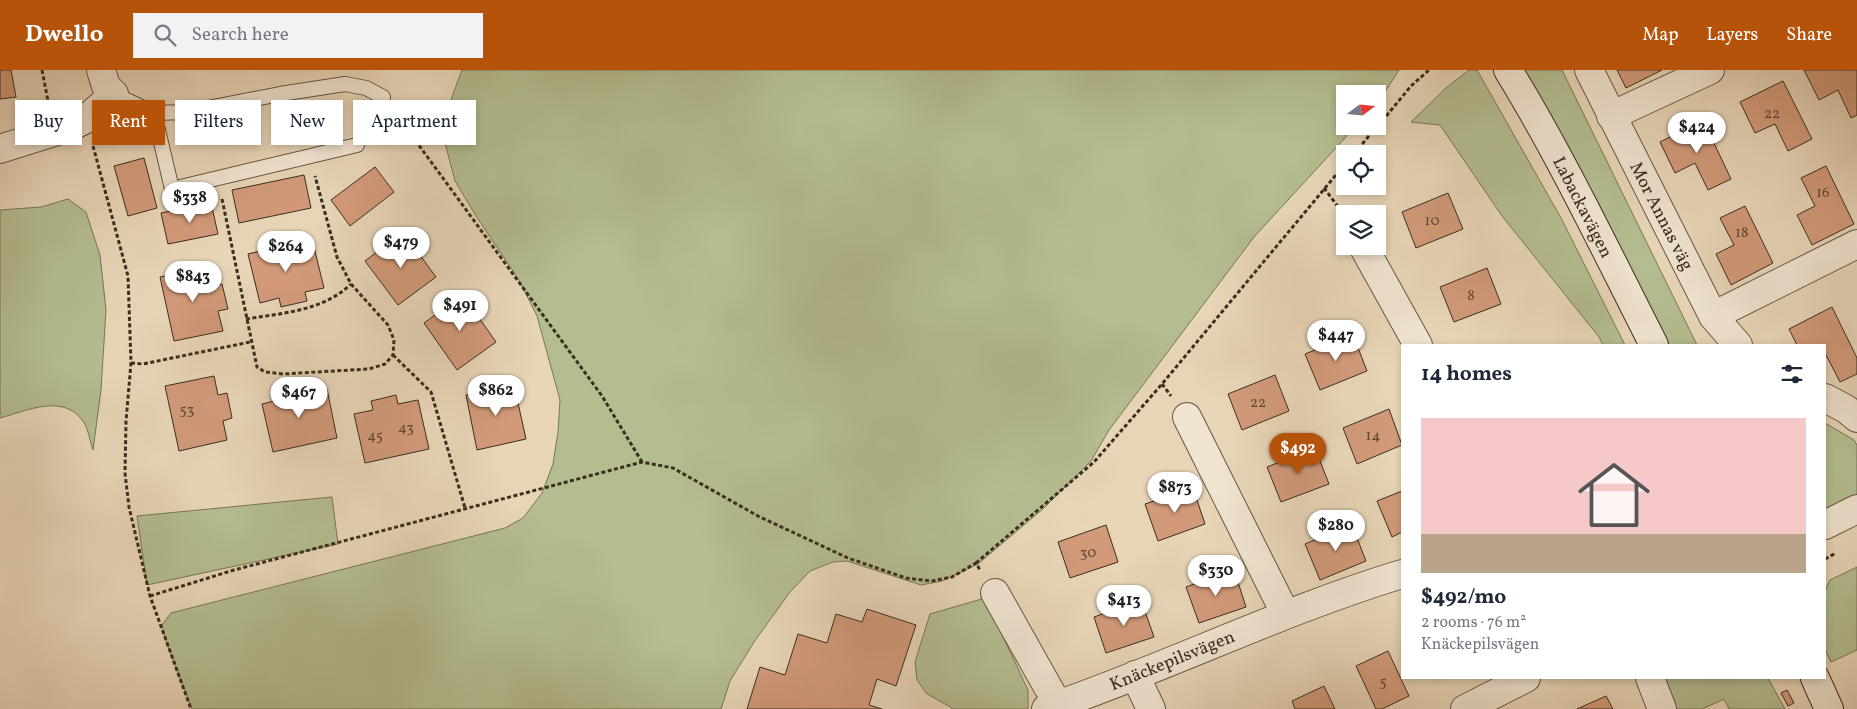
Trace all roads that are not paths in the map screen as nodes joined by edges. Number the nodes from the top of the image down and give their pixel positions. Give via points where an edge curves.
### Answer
1 (101, 70) edge
2 (1508, 70) edge
3 (1589, 70) edge
4 (1710, 70) edge
5 (114, 94) junction
6 (383, 97) road end
7 (127, 100) edge
8 (165, 113) edge
9 (1611, 116) junction
10 (161, 145) edge
11 (357, 145) dead end
12 (0, 149) edge
13 (1857, 244) edge
14 (1368, 255) edge
15 (1714, 316) junction
16 (1417, 344) edge
17 (1653, 344) edge
18 (1737, 344) edge
19 (1826, 399) edge
20 (1187, 417) dead end
21 (1857, 418) edge
22 (1857, 509) edge
23 (1826, 524) edge
24 (1401, 574) edge
25 (995, 593) road end
26 (1285, 614) junction
27 (1135, 675) junction
28 (1524, 679) edge
29 (1650, 679) edge
30 (1814, 679) edge
31 (1052, 707) edge
32 (1151, 709) edge
33 (1465, 709) edge
34 (1662, 709) edge
35 (1829, 709) edge

1 - 5 street via 106,86
2 - 17 street, Labackavägen
3 - 9 street, Mor Annas väg
4 - 9 street
5 - 7 lane
5 - 12 street via 86,118 55,133
6 - 8 lane via 366,88 345,84 187,112
9 - 15 street, Mor Annas väg
10 - 11 lane via 172,190
13 - 15 street
14 - 16 street
15 - 18 street, Mor Annas väg
19 - 21 street
20 - 26 street
22 - 23 street
24 - 26 street, Knäckepilsvägen
25 - 31 street, Knäckepilsvägen
26 - 27 street, Knäckepilsvägen
27 - 31 street, Knäckepilsvägen
27 - 32 street
28 - 33 street
29 - 34 street
30 - 35 street

